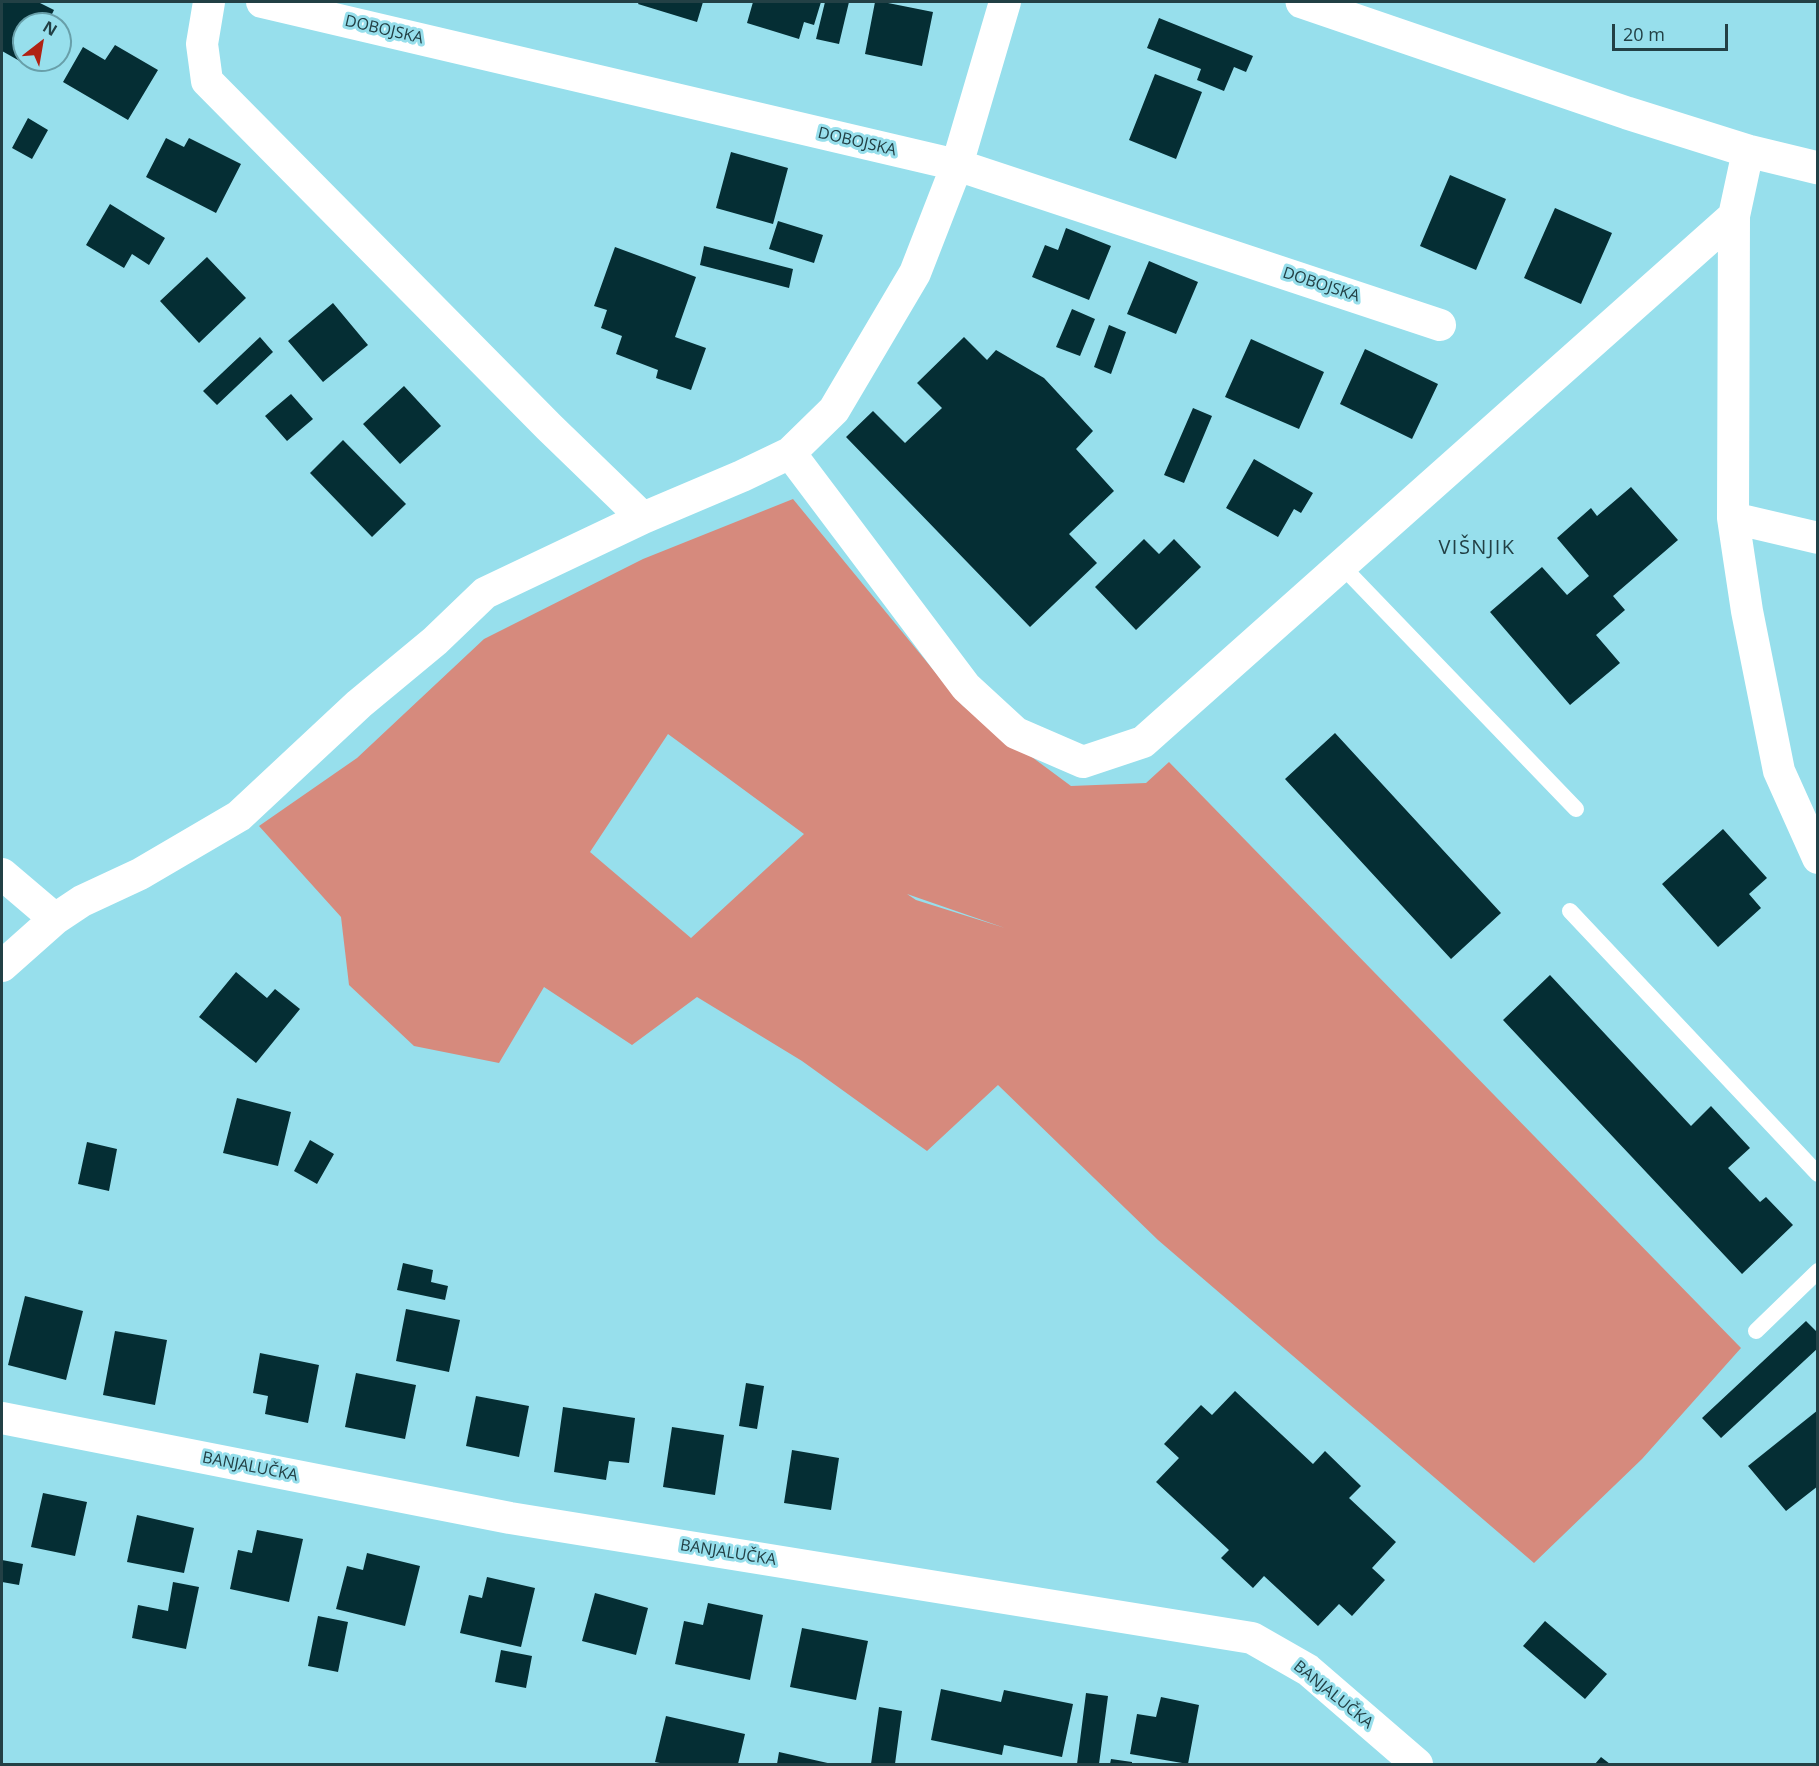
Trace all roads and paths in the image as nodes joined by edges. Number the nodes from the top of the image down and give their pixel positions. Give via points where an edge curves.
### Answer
1 (209, 2) edge
2 (262, 2) edge
3 (1005, 2) edge
4 (1302, 2) edge
5 (1748, 152) junction
6 (957, 165) junction
7 (1818, 168) edge
8 (1734, 216) junction
9 (1440, 325) dead end
10 (790, 453) junction
11 (643, 518) junction
12 (1733, 518) junction
13 (1818, 538) edge
14 (1341, 565) junction
15 (1576, 809) dead end
16 (1818, 858) edge
17 (2, 874) edge
18 (1570, 911) dead end
19 (55, 920) junction
20 (2, 966) edge
21 (1818, 1174) edge
22 (1818, 1271) edge
23 (1756, 1332) dead end
24 (2, 1418) edge
25 (1417, 1764) edge

1 - 11 street via 201,44 207,81
2 - 6 street, DOBOJSKA
3 - 6 street
4 - 5 main road
5 - 7 main road
5 - 8 street
6 - 9 street, DOBOJSKA
6 - 10 street via 915,273 871,349 834,410
8 - 12 street
8 - 14 street
10 - 11 street
10 - 14 street via 966,687 1016,734 1083,762 1143,742
11 - 19 street via 485,593 239,816 140,874 82,901
12 - 13 street
12 - 16 street via 1779,771
14 - 15 lane
17 - 19 street
18 - 21 lane
19 - 20 street
22 - 23 lane
24 - 25 street, BANJALUČKA via 510,1518 1252,1638 1308,1670

